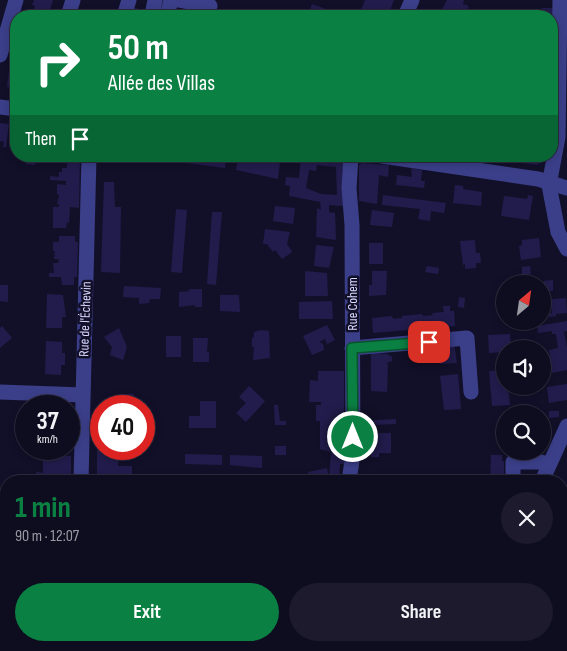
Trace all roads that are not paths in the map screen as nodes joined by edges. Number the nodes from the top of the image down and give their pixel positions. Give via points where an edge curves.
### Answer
1 (178, 0) edge
2 (560, 0) edge
3 (210, 6) dead end
4 (10, 21) edge
5 (0, 55) edge
6 (563, 118) edge
7 (558, 142) edge
8 (89, 162) edge
9 (351, 162) edge
10 (421, 162) edge
11 (554, 162) edge
12 (549, 182) junction
13 (567, 188) edge
14 (567, 249) edge
15 (352, 348) junction
16 (0, 392) edge
17 (471, 392) dead end
18 (82, 395) junction
19 (567, 426) edge
20 (549, 464) junction
21 (81, 475) edge
22 (350, 475) edge
23 (513, 475) edge
24 (544, 475) edge

1 - 3 street
2 - 6 street
4 - 5 street
6 - 7 street
8 - 18 street, Rue de l'Échevin
9 - 15 street, Rue Cohem
10 - 12 street
11 - 12 street
12 - 13 street
12 - 14 street via 557,227
15 - 17 street via 467,338
15 - 22 street, Rue Cohem via 353,457
16 - 18 street
18 - 21 street, Rue de l'Échevin
19 - 20 street
20 - 23 street via 513,462
20 - 24 street

